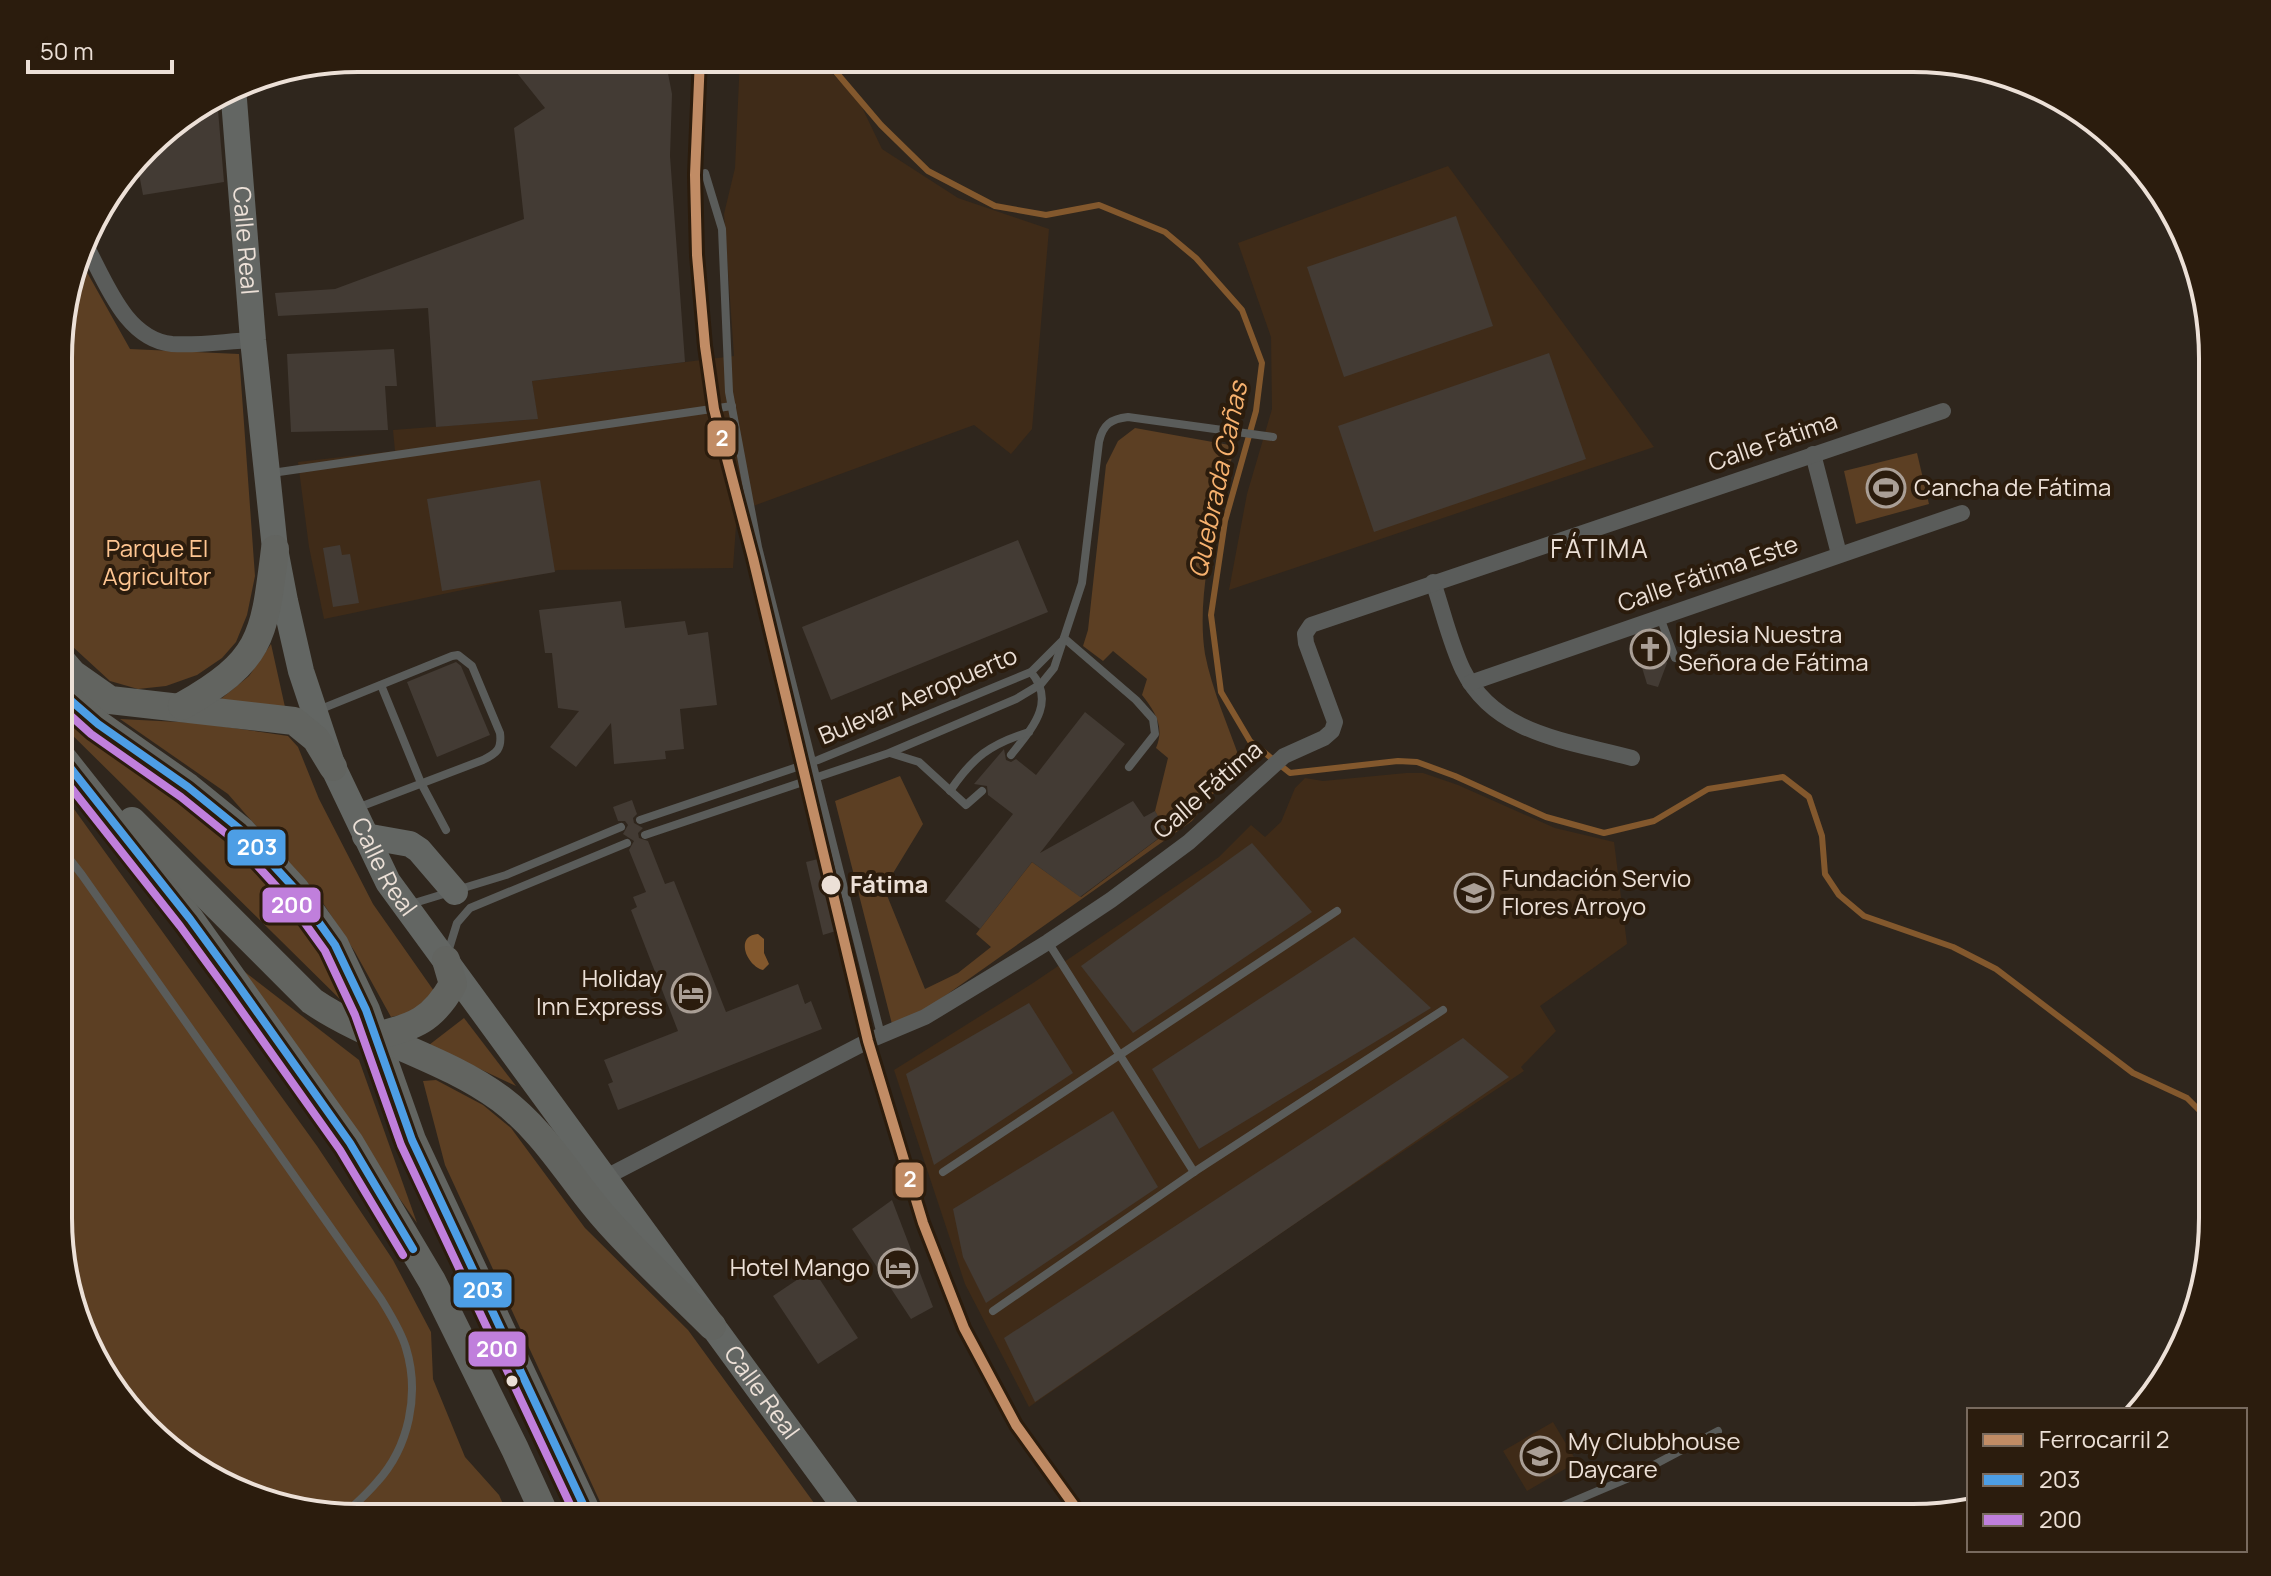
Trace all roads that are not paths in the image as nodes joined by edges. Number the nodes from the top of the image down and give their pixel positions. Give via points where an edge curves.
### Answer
1 (234, 101) edge
2 (705, 173) dead end
3 (91, 255) edge
4 (253, 340) junction
5 (732, 406) junction
6 (1943, 411) dead end
7 (1273, 437) dead end
8 (1813, 454) junction
9 (267, 474) junction
10 (1962, 513) dead end
11 (275, 549) junction
12 (1839, 554) junction
13 (1433, 582) junction
14 (1659, 616) junction
15 (1064, 638) junction
16 (1675, 658) dead end
17 (1031, 672) junction
18 (72, 673) edge
19 (1470, 683) junction
20 (1041, 684) junction
21 (381, 685) junction
22 (72, 702) edge
23 (182, 706) junction
24 (314, 712) junction
25 (1029, 732) junction
26 (889, 753) junction
27 (1011, 755) dead end
28 (1632, 758) dead end
29 (72, 760) edge
30 (812, 762) junction
31 (333, 767) junction
32 (1129, 767) dead end
33 (72, 770) edge
34 (816, 776) junction
35 (421, 783) junction
36 (950, 791) junction
37 (982, 791) dead end
38 (352, 809) junction
39 (640, 820) dead end
40 (621, 827) dead end
41 (446, 830) dead end
42 (645, 835) dead end
43 (365, 836) junction
44 (627, 843) dead end
45 (72, 862) edge
46 (506, 875) junction
47 (514, 890) junction
48 (455, 892) junction
49 (405, 906) junction
50 (1337, 911) dead end
51 (1048, 942) junction
52 (446, 960) junction
53 (1443, 1010) dead end
54 (376, 1036) junction
55 (881, 1036) junction
56 (1120, 1057) junction
57 (943, 1172) dead end
58 (1194, 1172) junction
59 (606, 1177) junction
60 (993, 1311) dead end
61 (712, 1326) junction
62 (1718, 1431) dead end
63 (356, 1504) edge
64 (540, 1504) edge
65 (583, 1504) edge
66 (843, 1504) edge
67 (1567, 1504) edge

1 - 4 main road, Calle Real
2 - 5 lane via 722,229
3 - 4 street via 129,323 146,337 172,344
4 - 9 main road, Calle Real
5 - 9 lane
5 - 30 lane via 758,547
6 - 8 street, Calle Fátima
7 - 15 lane, Bulevar Aeropuerto via 1128,417 1107,423 1101,431 1082,583
8 - 12 street
8 - 13 street, Calle Fátima
9 - 11 main road, Calle Real
10 - 12 street, Calle Fátima Este
11 - 23 highway via 259,637 234,672
11 - 24 main road, Calle Real
12 - 14 street, Calle Fátima Este
13 - 19 street
13 - 51 street, Calle Fátima via 1311,625 1306,643 1335,722 1332,731 1284,756 1189,842
14 - 16 lane
14 - 19 street, Calle Fátima Este
15 - 17 lane, Bulevar Aeropuerto
15 - 20 lane, Bulevar Aeropuerto via 1054,668
15 - 32 lane via 1153,719 1155,734
17 - 20 lane
17 - 30 lane, Bulevar Aeropuerto
18 - 23 highway via 110,700
19 - 28 street via 1514,724
20 - 25 lane via 1039,717
20 - 26 lane, Bulevar Aeropuerto
21 - 24 lane
21 - 35 lane
21 - 35 lane via 458,655 472,666 500,733 497,753
22 - 54 highway via 188,787 268,859 335,945
23 - 31 highway via 294,721 316,739
24 - 31 main road, Calle Real
25 - 27 lane
25 - 36 lane via 983,751
26 - 34 lane, Bulevar Aeropuerto
26 - 36 lane via 919,762
29 - 54 highway via 312,1001
30 - 34 lane
30 - 39 lane, Bulevar Aeropuerto
31 - 38 main road, Calle Real
33 - 64 highway via 190,919 350,1143 432,1281
34 - 42 lane, Bulevar Aeropuerto
34 - 55 lane
35 - 38 lane
35 - 41 lane
36 - 37 lane via 966,805
38 - 43 main road, Calle Real
40 - 46 lane
43 - 48 main road via 410,844
43 - 49 main road, Calle Real
44 - 47 lane
45 - 63 lane via 381,1299 406,1346 412,1385 402,1442 379,1481
46 - 47 lane
46 - 48 lane
47 - 52 lane via 463,915
48 - 49 lane
49 - 52 main road, Calle Real
50 - 56 lane
51 - 55 street, Calle Fátima via 925,1017
51 - 56 lane
52 - 54 highway via 453,984 435,1011 422,1022
52 - 59 main road, Calle Real
53 - 58 lane
54 - 61 highway via 475,1082 523,1118 604,1217
54 - 65 highway via 412,1140
55 - 59 street, Calle Fátima
56 - 57 lane
56 - 58 lane
58 - 60 lane
59 - 61 main road, Calle Real
61 - 66 main road, Calle Real
62 - 67 lane

